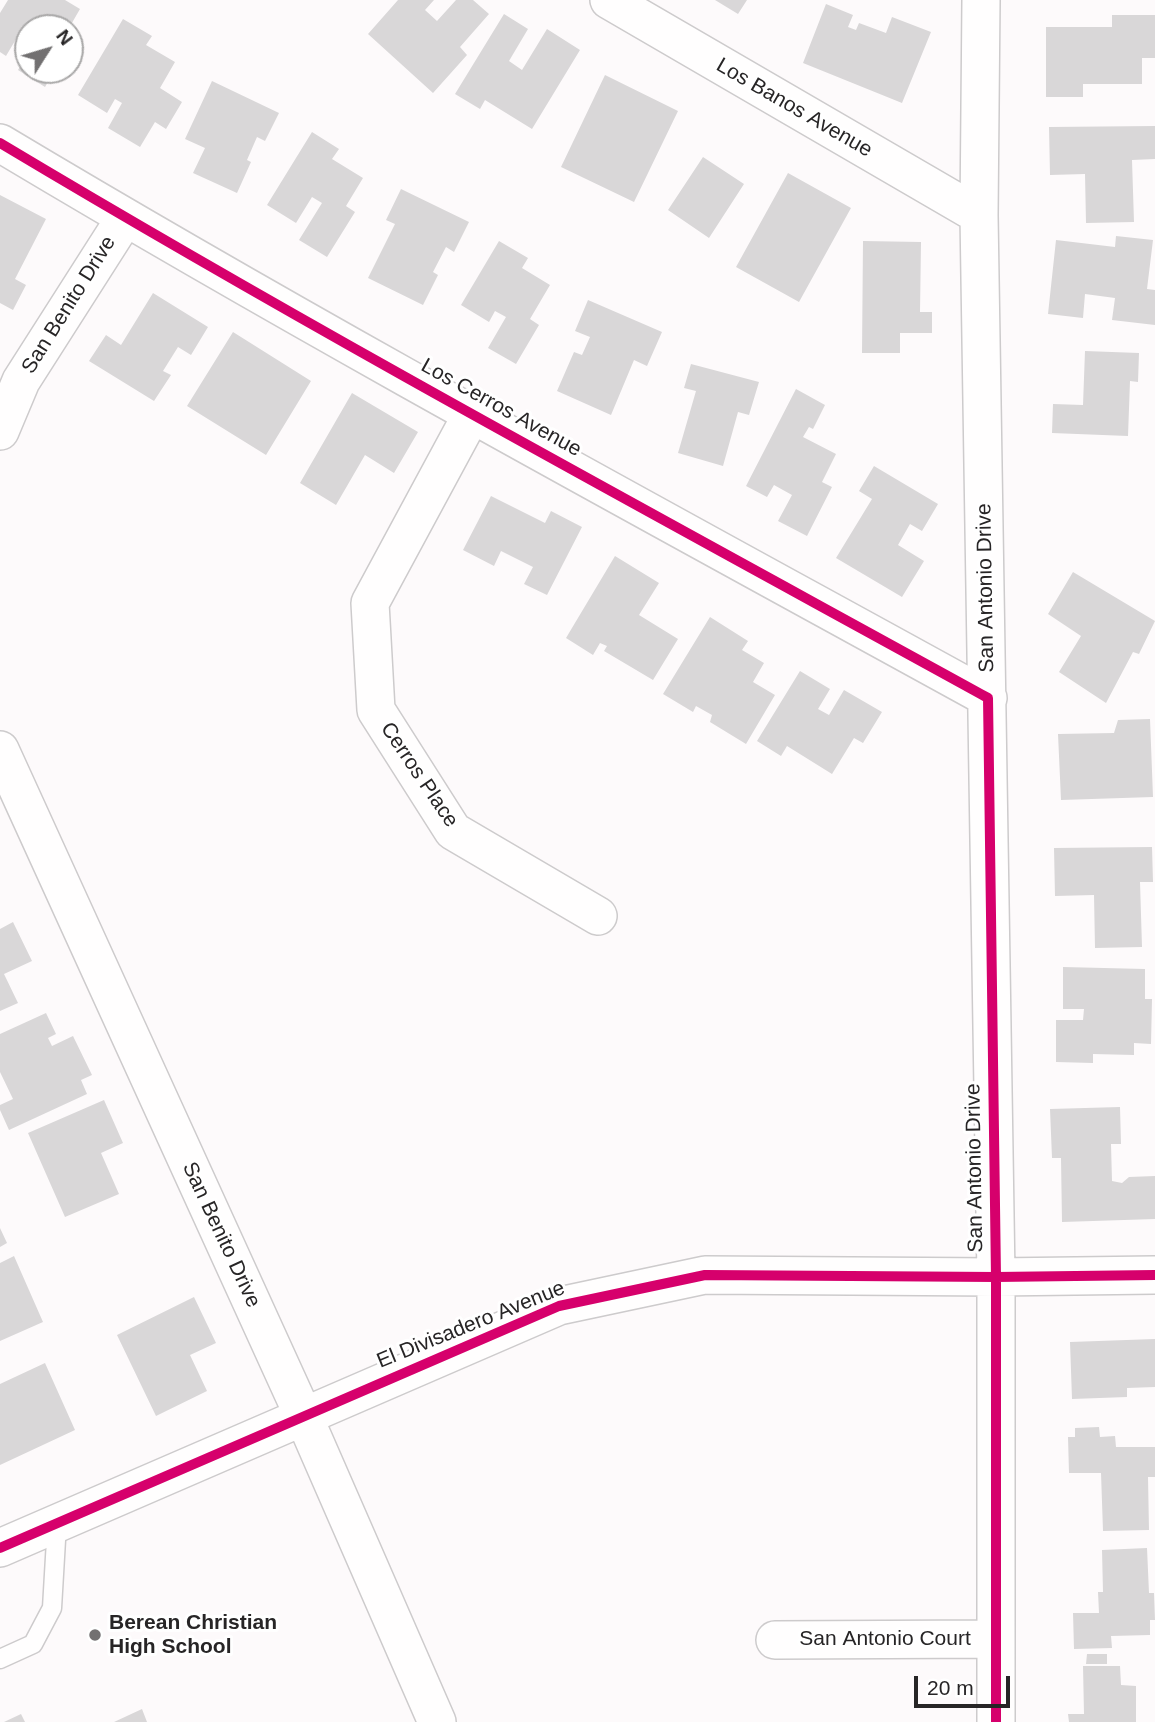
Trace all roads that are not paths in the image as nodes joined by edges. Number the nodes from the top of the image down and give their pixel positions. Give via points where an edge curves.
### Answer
1 (608, 0) edge
2 (981, 0) edge
3 (0, 143) edge
4 (979, 215) junction
5 (124, 218) junction
6 (472, 414) junction
7 (0, 431) edge
8 (988, 698) junction
9 (0, 750) edge
10 (598, 916) dead end
11 (1155, 1275) edge
12 (996, 1277) junction
13 (303, 1415) junction
14 (57, 1523) junction
15 (0, 1548) edge
16 (995, 1639) junction
17 (775, 1640) dead end
18 (0, 1659) edge
19 (437, 1722) edge
20 (996, 1722) edge

1 - 4 street, Los Banos Avenue
2 - 4 street, San Antonio Drive
3 - 5 street, Los Cerros Avenue
4 - 8 street, San Antonio Drive
5 - 6 street, Los Cerros Avenue
5 - 7 street, San Benito Drive via 21,381
6 - 8 street, Los Cerros Avenue
6 - 10 street, Cerros Place via 370,603 376,710 453,831
8 - 12 street, San Antonio Drive
9 - 13 street, San Benito Drive
11 - 12 street, El Divisadero Avenue
12 - 13 street, El Divisadero Avenue via 705,1275 559,1306
12 - 16 street, San Antonio Drive
13 - 14 street, El Divisadero Avenue
13 - 19 street, San Benito Drive
14 - 15 street, El Divisadero Avenue
14 - 18 lane via 52,1608 33,1644
16 - 17 street, San Antonio Court
16 - 20 street, San Antonio Drive

